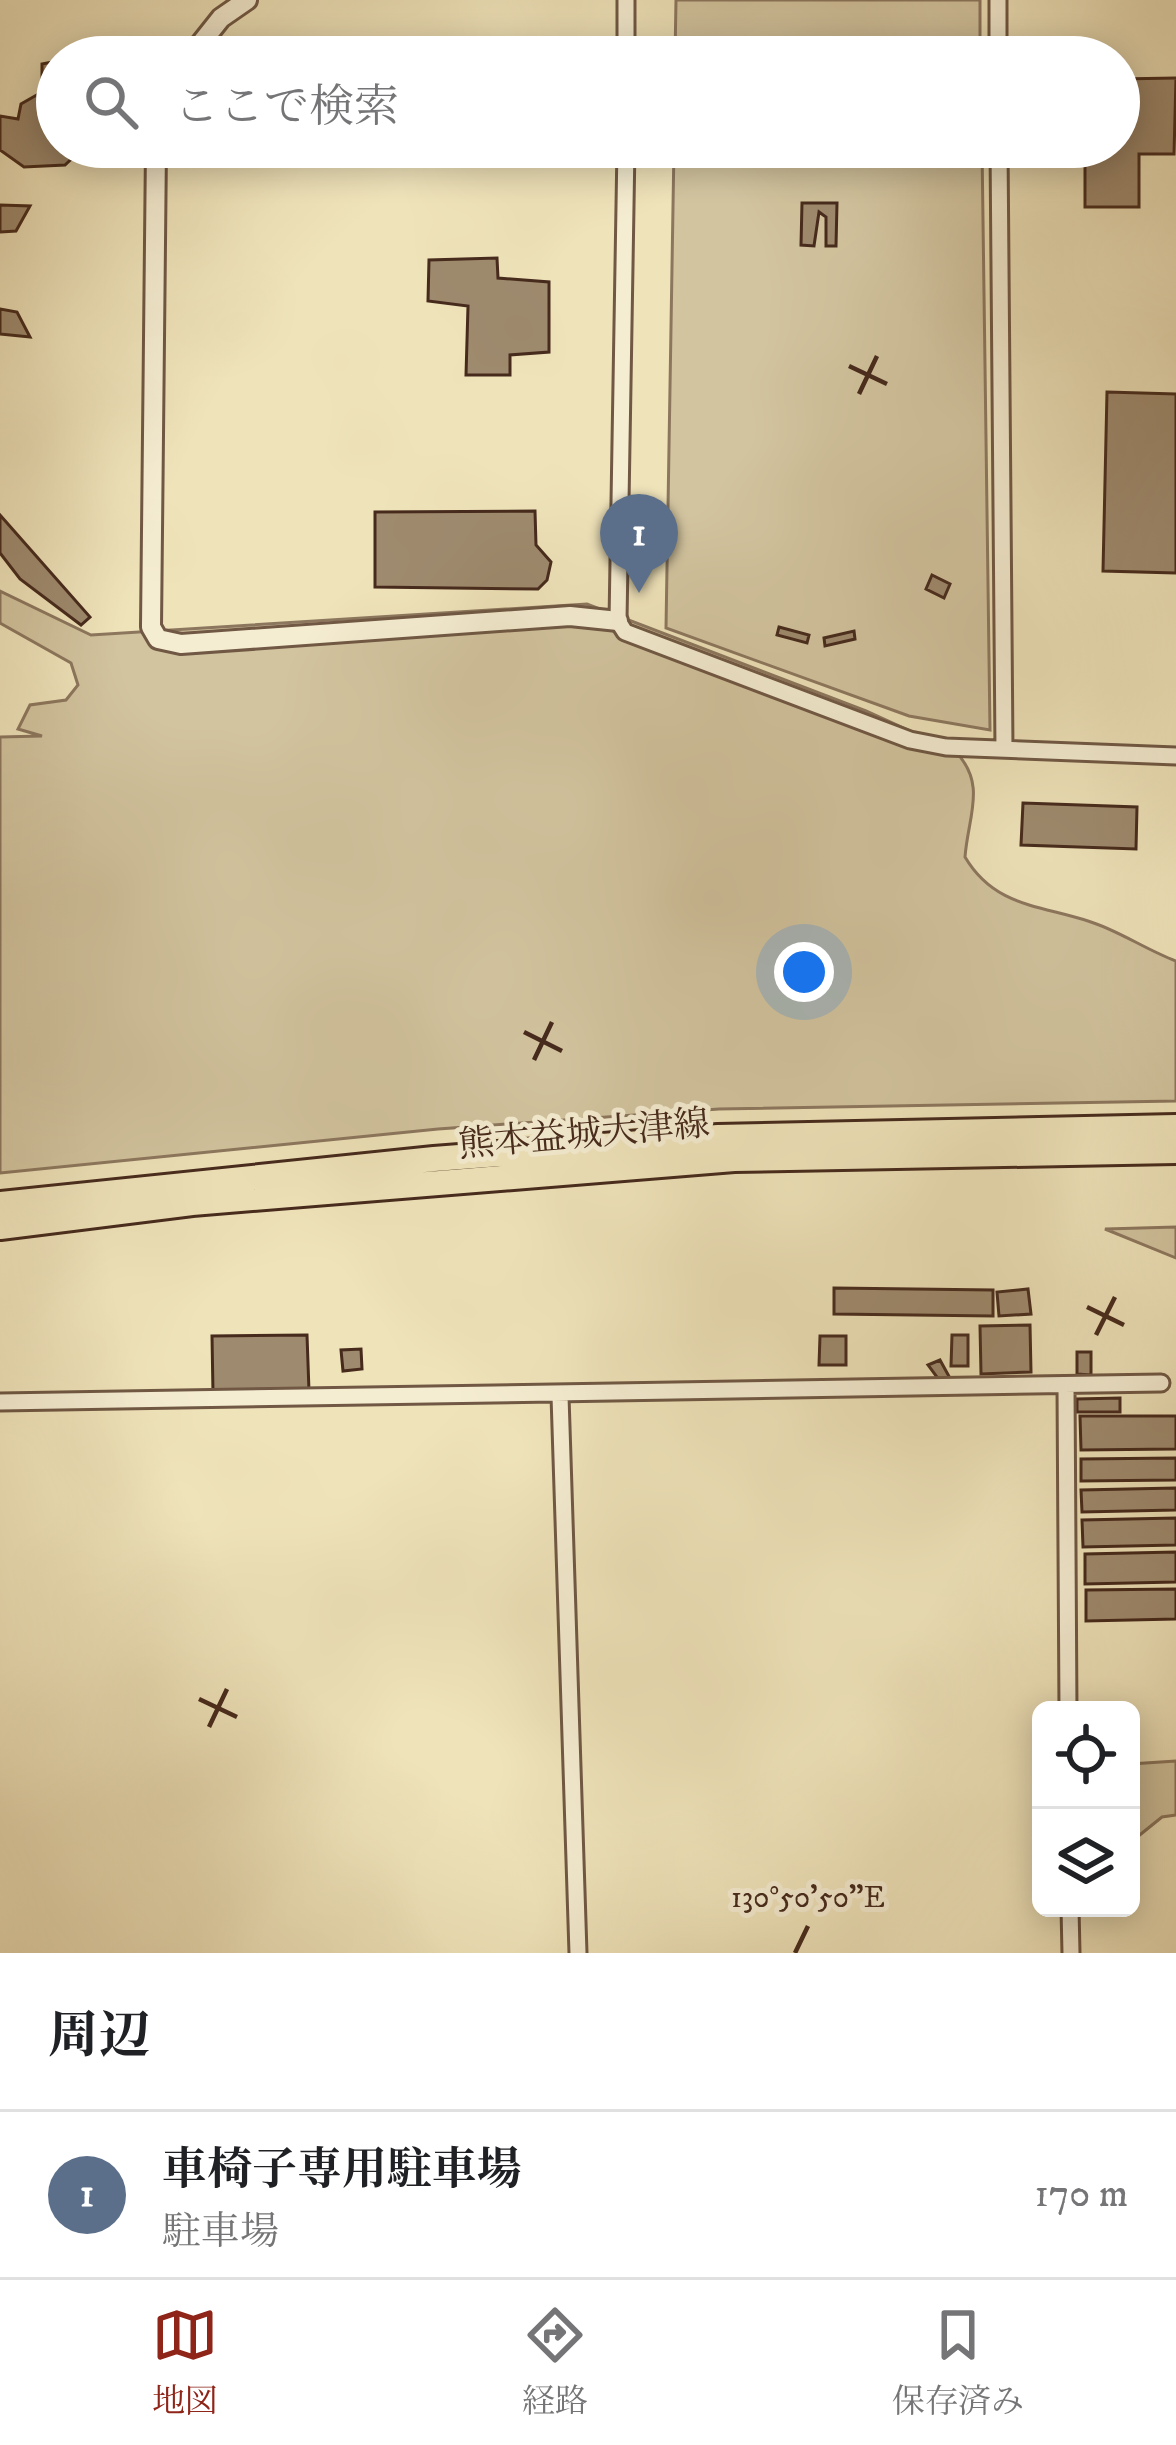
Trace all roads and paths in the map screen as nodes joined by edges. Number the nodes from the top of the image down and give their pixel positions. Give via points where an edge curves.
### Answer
1 (247, 0) edge
2 (626, 0) edge
3 (998, 0) edge
4 (206, 36) edge
5 (626, 36) edge
6 (998, 36) edge
7 (156, 168) edge
8 (626, 168) edge
9 (999, 168) edge
10 (618, 621) junction
11 (1004, 749) junction
12 (1176, 756) edge
13 (1176, 1127) edge
14 (1176, 1151) edge
15 (0, 1204) edge
16 (0, 1227) edge
17 (1161, 1383) dead end
18 (1066, 1388) junction
19 (560, 1396) junction
20 (0, 1402) edge
21 (1068, 1701) edge
22 (1070, 1917) edge
23 (578, 1953) edge
24 (1071, 1953) edge

1 - 4 street
2 - 5 street
3 - 6 street
7 - 10 street via 151,628 158,639 181,644 570,616
8 - 10 street
9 - 11 street
10 - 11 street via 625,632 910,740
11 - 12 street
13 - 15 main road, 熊本益城大津線 via 718,1137
14 - 16 main road, 熊本益城大津線 via 734,1159 192,1203
17 - 18 street
18 - 19 street
18 - 21 street
19 - 20 street
19 - 23 street
22 - 24 street

